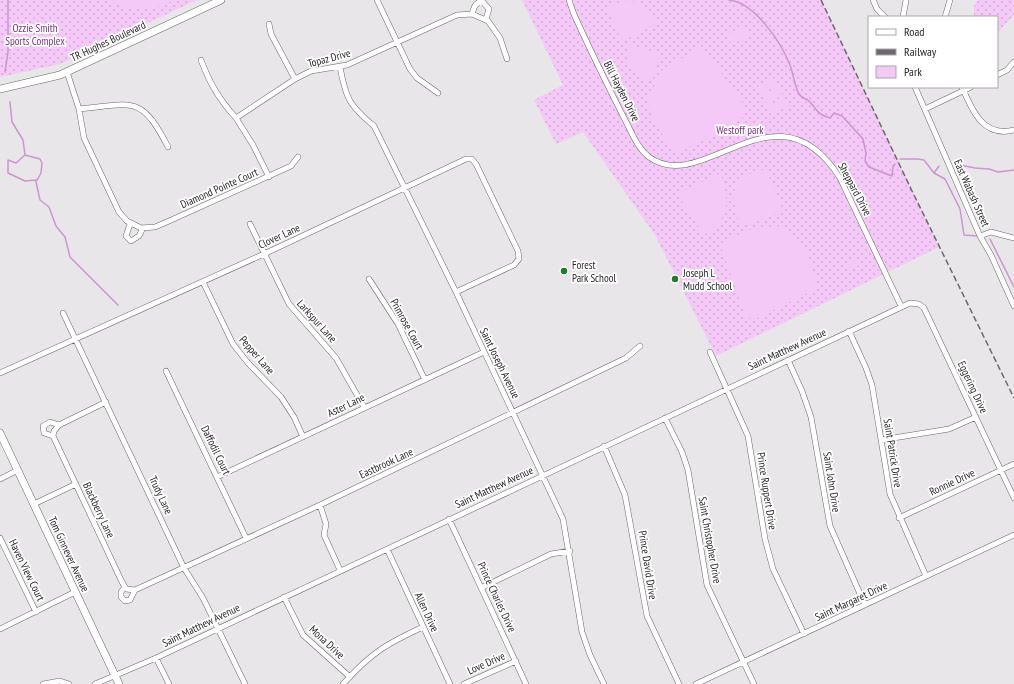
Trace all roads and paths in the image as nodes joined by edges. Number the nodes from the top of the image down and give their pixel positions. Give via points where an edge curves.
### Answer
1 (221, 0) edge
2 (377, 0) edge
3 (568, 0) edge
4 (873, 0) edge
5 (906, 0) edge
6 (950, 0) edge
7 (472, 14) junction
8 (885, 16) edge
9 (903, 16) edge
10 (945, 16) edge
11 (486, 19) junction
12 (269, 24) dead end
13 (397, 43) junction
14 (507, 59) dead end
15 (201, 60) dead end
16 (1014, 62) edge
17 (340, 67) junction
18 (67, 72) junction
19 (998, 74) edge
20 (295, 79) junction
21 (915, 88) edge
22 (0, 89) edge
23 (962, 89) edge
24 (438, 93) dead end
25 (79, 109) junction
26 (925, 109) junction
27 (236, 118) junction
28 (1014, 130) edge
29 (168, 147) dead end
30 (298, 157) dead end
31 (680, 166) joint
32 (268, 177) junction
33 (404, 187) junction
34 (130, 224) junction
35 (250, 224) dead end
36 (143, 228) junction
37 (980, 236) junction
38 (1014, 238) edge
39 (264, 254) junction
40 (369, 279) dead end
41 (202, 282) junction
42 (456, 292) junction
43 (901, 306) junction
44 (1014, 306) edge
45 (62, 313) dead end
46 (849, 331) junction
47 (75, 339) junction
48 (640, 346) dead end
49 (484, 352) junction
50 (710, 352) dead end
51 (788, 360) junction
52 (166, 371) dead end
53 (0, 373) edge
54 (425, 380) junction
55 (726, 389) junction
56 (106, 402) junction
57 (364, 407) junction
58 (514, 414) junction
59 (976, 417) junction
60 (665, 418) junction
61 (59, 425) junction
62 (0, 433) edge
63 (54, 434) junction
64 (303, 437) junction
65 (881, 440) junction
66 (604, 446) junction
67 (1014, 464) edge
68 (18, 470) junction
69 (1001, 470) junction
70 (543, 475) junction
71 (217, 477) junction
72 (0, 479) edge
73 (76, 484) junction
74 (1014, 498) edge
75 (34, 504) junction
76 (320, 505) junction
77 (899, 518) junction
78 (449, 519) junction
79 (1014, 535) edge
80 (0, 538) edge
81 (246, 538) junction
82 (387, 549) junction
83 (570, 551) junction
84 (184, 568) junction
85 (340, 570) junction
86 (926, 576) junction
87 (481, 588) junction
88 (127, 589) junction
89 (135, 590) junction
90 (75, 592) junction
91 (284, 597) junction
92 (865, 605) junction
93 (36, 612) junction
94 (0, 628) edge
95 (218, 628) junction
96 (423, 628) junction
97 (804, 634) junction
98 (156, 658) junction
99 (516, 661) junction
100 (743, 662) junction
101 (115, 676) junction
102 (350, 677) junction
103 (43, 684) edge
104 (69, 684) edge
105 (95, 684) edge
106 (119, 684) edge
107 (169, 684) edge
108 (244, 684) edge
109 (343, 684) edge
110 (450, 684) edge
111 (464, 684) edge
112 (526, 684) edge
113 (604, 684) edge
114 (679, 684) edge
115 (696, 684) edge
116 (754, 684) edge

1 - 18 main road, TR Hughes Boulevard
2 - 13 street
3 - 31 street, Bill Hayden Drive via 637,144 643,152 657,161
4 - 8 street via 877,9
5 - 9 street
6 - 10 street
7 - 11 street, Topaz Drive
7 - 11 street via 477,3 482,1 489,9
7 - 13 street, Topaz Drive via 457,14
11 - 14 street via 495,30
12 - 20 street via 271,34
13 - 17 street, Topaz Drive
13 - 24 street via 413,73
15 - 27 street via 218,98
16 - 19 street
17 - 20 street, Topaz Drive via 311,71
17 - 33 street, Saint Joseph Avenue via 350,102 354,109 374,126
18 - 22 main road, TR Hughes Boulevard
18 - 25 street
20 - 27 street, Topaz Drive
21 - 26 street, East Wabash Street
23 - 26 street
23 - 28 street via 980,122 999,131
25 - 29 street via 120,105 137,107 147,113 158,127
25 - 34 street via 82,132 88,149 119,212
26 - 37 street, East Wabash Street
27 - 32 street via 253,145
30 - 32 street, Diamond Pointe Court via 291,166
31 - 43 street, Sheppard Drive via 761,139 781,135 810,147 832,166 840,178
32 - 36 street, Diamond Pointe Court via 169,222
33 - 39 street, Clover Lane
33 - 42 street, Saint Joseph Avenue
33 - 42 street, Clover Lane via 461,160 472,159 476,164 518,251 519,259 514,265
34 - 36 street, Diamond Pointe Court
34 - 36 street via 126,236 131,241 139,236
35 - 39 street, Larkspur Lane
37 - 38 street via 991,232
37 - 44 street, East Wabash Street
39 - 41 street, Clover Lane
39 - 57 street, Larkspur Lane via 289,304 336,358
40 - 54 street, Primrose Court via 398,324
41 - 47 street, Clover Lane
41 - 64 street, Pepper Lane via 233,344 281,397
42 - 49 street, Saint Joseph Avenue
43 - 46 street, Saint Matthew Avenue
43 - 59 street, Eggering Drive via 914,303 924,308
45 - 47 street, Trudy Lane
46 - 51 street, Saint Matthew Avenue
46 - 65 street, Saint Patrick Drive via 872,385
47 - 53 street, Clover Lane
47 - 56 street, Trudy Lane
48 - 58 street, Eastbrook Lane via 626,358
49 - 54 street, Aster Lane
49 - 58 street, Saint Joseph Avenue
50 - 55 street, Prince Ruppert Drive
51 - 55 street, Saint Matthew Avenue
51 - 92 street, Saint John Drive via 811,416 830,526
52 - 71 street, Daffodil Court
54 - 57 street, Aster Lane
55 - 60 street, Saint Matthew Avenue
55 - 97 street, Prince Ruppert Drive via 748,436 773,569
56 - 61 street
56 - 84 street, Trudy Lane
57 - 64 street, Aster Lane
58 - 70 street, Saint Joseph Avenue
58 - 76 street, Eastbrook Lane
59 - 65 street via 949,429
59 - 69 street, Eggering Drive
60 - 66 street, Saint Matthew Avenue
60 - 100 street, Saint Christopher Drive via 688,470 707,585
61 - 63 street
61 - 63 street, Blackberry Lane via 50,422 43,426 44,433
62 - 68 main road, Tom Ginnever Avenue
63 - 73 street, Blackberry Lane
64 - 71 street, Aster Lane
65 - 77 street, Saint Patrick Drive via 890,494
66 - 70 street, Saint Matthew Avenue
66 - 114 street, Prince David Drive via 625,495 647,616
67 - 69 street, Ronnie Drive
68 - 72 street
68 - 75 main road, Tom Ginnever Avenue
69 - 74 street, Eggering Drive
69 - 77 street, Ronnie Drive
70 - 78 street, Saint Matthew Avenue
70 - 83 street, Saint Joseph Avenue via 563,519
71 - 81 street, Daffodil Court
73 - 75 street
73 - 88 street, Blackberry Lane
75 - 90 main road, Tom Ginnever Avenue
76 - 81 street, Eastbrook Lane
76 - 85 street via 326,524 324,535
77 - 86 street, Saint Patrick Drive
78 - 82 street, Saint Matthew Avenue
78 - 87 street, Prince Charles Drive
79 - 86 street, Saint Margaret Drive
80 - 93 street, Haven View Court
81 - 84 street, Eastbrook Lane
82 - 85 street, Saint Matthew Avenue
82 - 96 street, Allen Drive
83 - 87 street via 552,554
83 - 113 street, Saint Joseph Avenue via 582,632
84 - 89 street, Eastbrook Lane
84 - 95 street, Trudy Lane
85 - 91 street, Saint Matthew Avenue
86 - 92 street, Saint Margaret Drive
87 - 99 street, Prince Charles Drive
88 - 89 street, Eastbrook Lane
88 - 89 street, Eastbrook Lane via 121,592 125,601 130,600
90 - 93 street
90 - 101 main road, Tom Ginnever Avenue
91 - 95 street, Saint Matthew Avenue
91 - 102 street, Mona Drive via 303,634
92 - 97 street, Saint Margaret Drive
93 - 94 street
95 - 98 street, Saint Matthew Avenue
95 - 108 street, Trudy Lane
96 - 102 street via 380,649 362,663
96 - 110 street, Allen Drive
97 - 100 street, Saint Margaret Drive
98 - 101 street, Saint Matthew Avenue
98 - 107 street
99 - 111 street, Love Drive
99 - 112 street, Prince Charles Drive
100 - 115 street, Saint Margaret Drive
100 - 116 street, Saint Christopher Drive
101 - 105 street, Saint Matthew Avenue
101 - 106 main road, Tom Ginnever Avenue
102 - 109 street
103 - 104 street via 60,681

